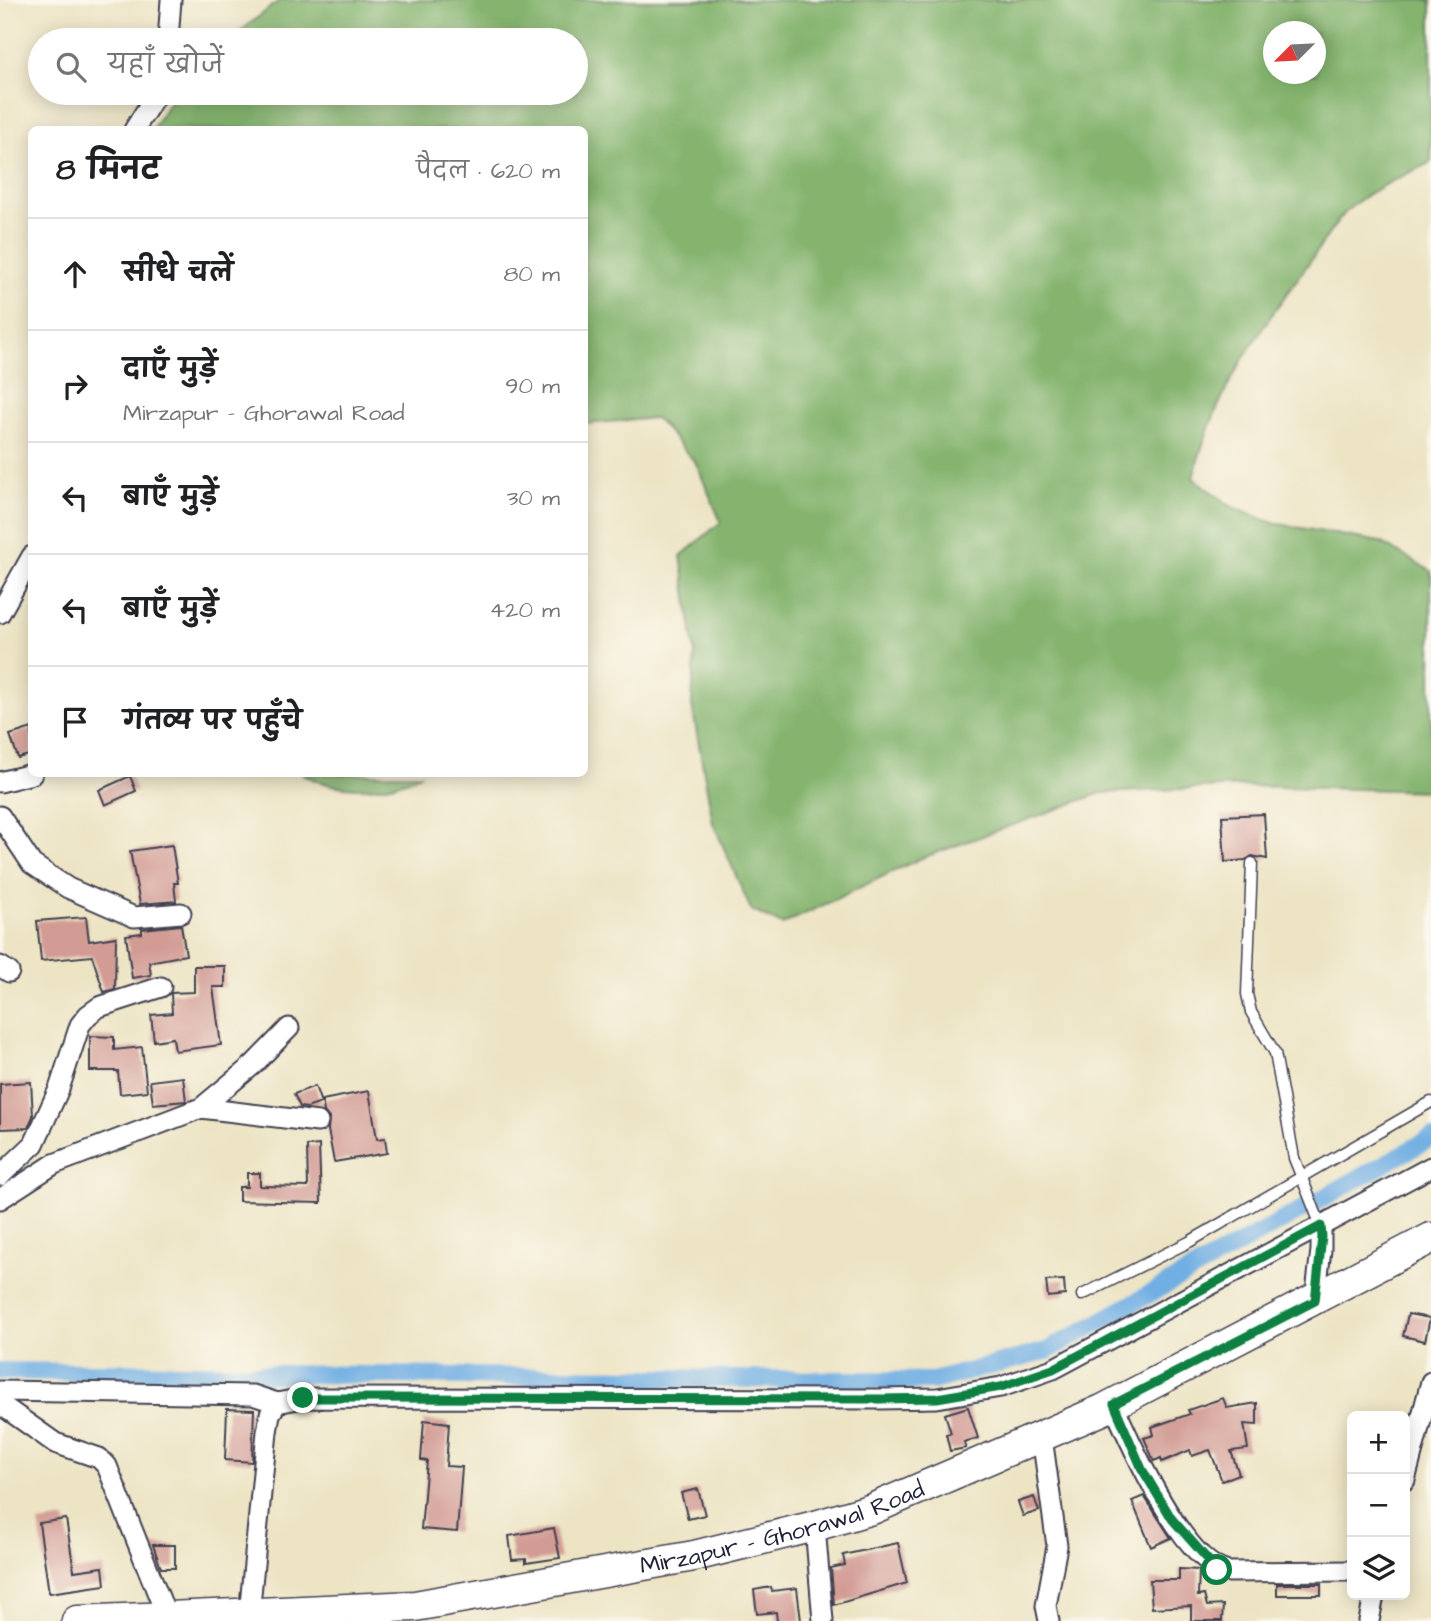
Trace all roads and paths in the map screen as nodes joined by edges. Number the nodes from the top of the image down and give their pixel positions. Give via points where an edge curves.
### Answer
1 (171, 0) edge
2 (169, 28) edge
3 (150, 105) edge
4 (136, 126) edge
5 (28, 563) edge
6 (0, 613) edge
7 (28, 775) edge
8 (0, 782) edge
9 (0, 816) edge
10 (1252, 863) dead end
11 (181, 913) dead end
12 (161, 987) dead end
13 (289, 1028) dead end
14 (1431, 1102) edge
15 (201, 1108) junction
16 (318, 1122) dead end
17 (1431, 1167) edge
18 (0, 1177) edge
19 (1302, 1183) junction
20 (0, 1199) edge
21 (1320, 1222) junction
22 (1431, 1238) edge
23 (1082, 1295) dead end
24 (1315, 1301) junction
25 (1431, 1382) edge
26 (0, 1391) edge
27 (277, 1403) junction
28 (0, 1404) edge
29 (1114, 1404) junction
30 (1042, 1437) junction
31 (1407, 1474) edge
32 (815, 1526) junction
33 (1347, 1570) edge
34 (1373, 1600) edge
35 (415, 1614) edge
36 (249, 1615) junction
37 (167, 1617) junction
38 (77, 1621) edge
39 (823, 1621) edge
40 (1049, 1621) edge
41 (1369, 1621) edge

1 - 2 street
3 - 4 street
5 - 6 street
7 - 8 street
9 - 11 street via 32,864 68,888 134,917
10 - 19 lane via 1247,994 1251,1012 1275,1053
12 - 18 street via 99,1007 79,1025 59,1089 34,1144
13 - 15 street
14 - 19 lane
15 - 16 street
15 - 20 street via 54,1164
17 - 21 street
19 - 21 lane
19 - 23 lane
21 - 24 street
21 - 27 street via 1078,1357 1001,1387 937,1398 303,1398
22 - 24 main road, Mirzapur - Ghorawal Road
24 - 29 main road, Mirzapur - Ghorawal Road
25 - 31 street
26 - 27 street via 253,1395
27 - 36 street via 267,1432
28 - 37 street via 55,1443 99,1458 107,1466
29 - 30 main road, Mirzapur - Ghorawal Road
29 - 33 street via 1142,1469 1172,1519 1210,1565 1228,1572
30 - 32 main road, Mirzapur - Ghorawal Road via 872,1509
30 - 40 street via 1057,1546 1046,1606
32 - 35 main road, Mirzapur - Ghorawal Road
32 - 39 street
34 - 41 street
35 - 36 main road, Mirzapur - Ghorawal Road
36 - 37 main road, Mirzapur - Ghorawal Road
37 - 38 main road, Mirzapur - Ghorawal Road

